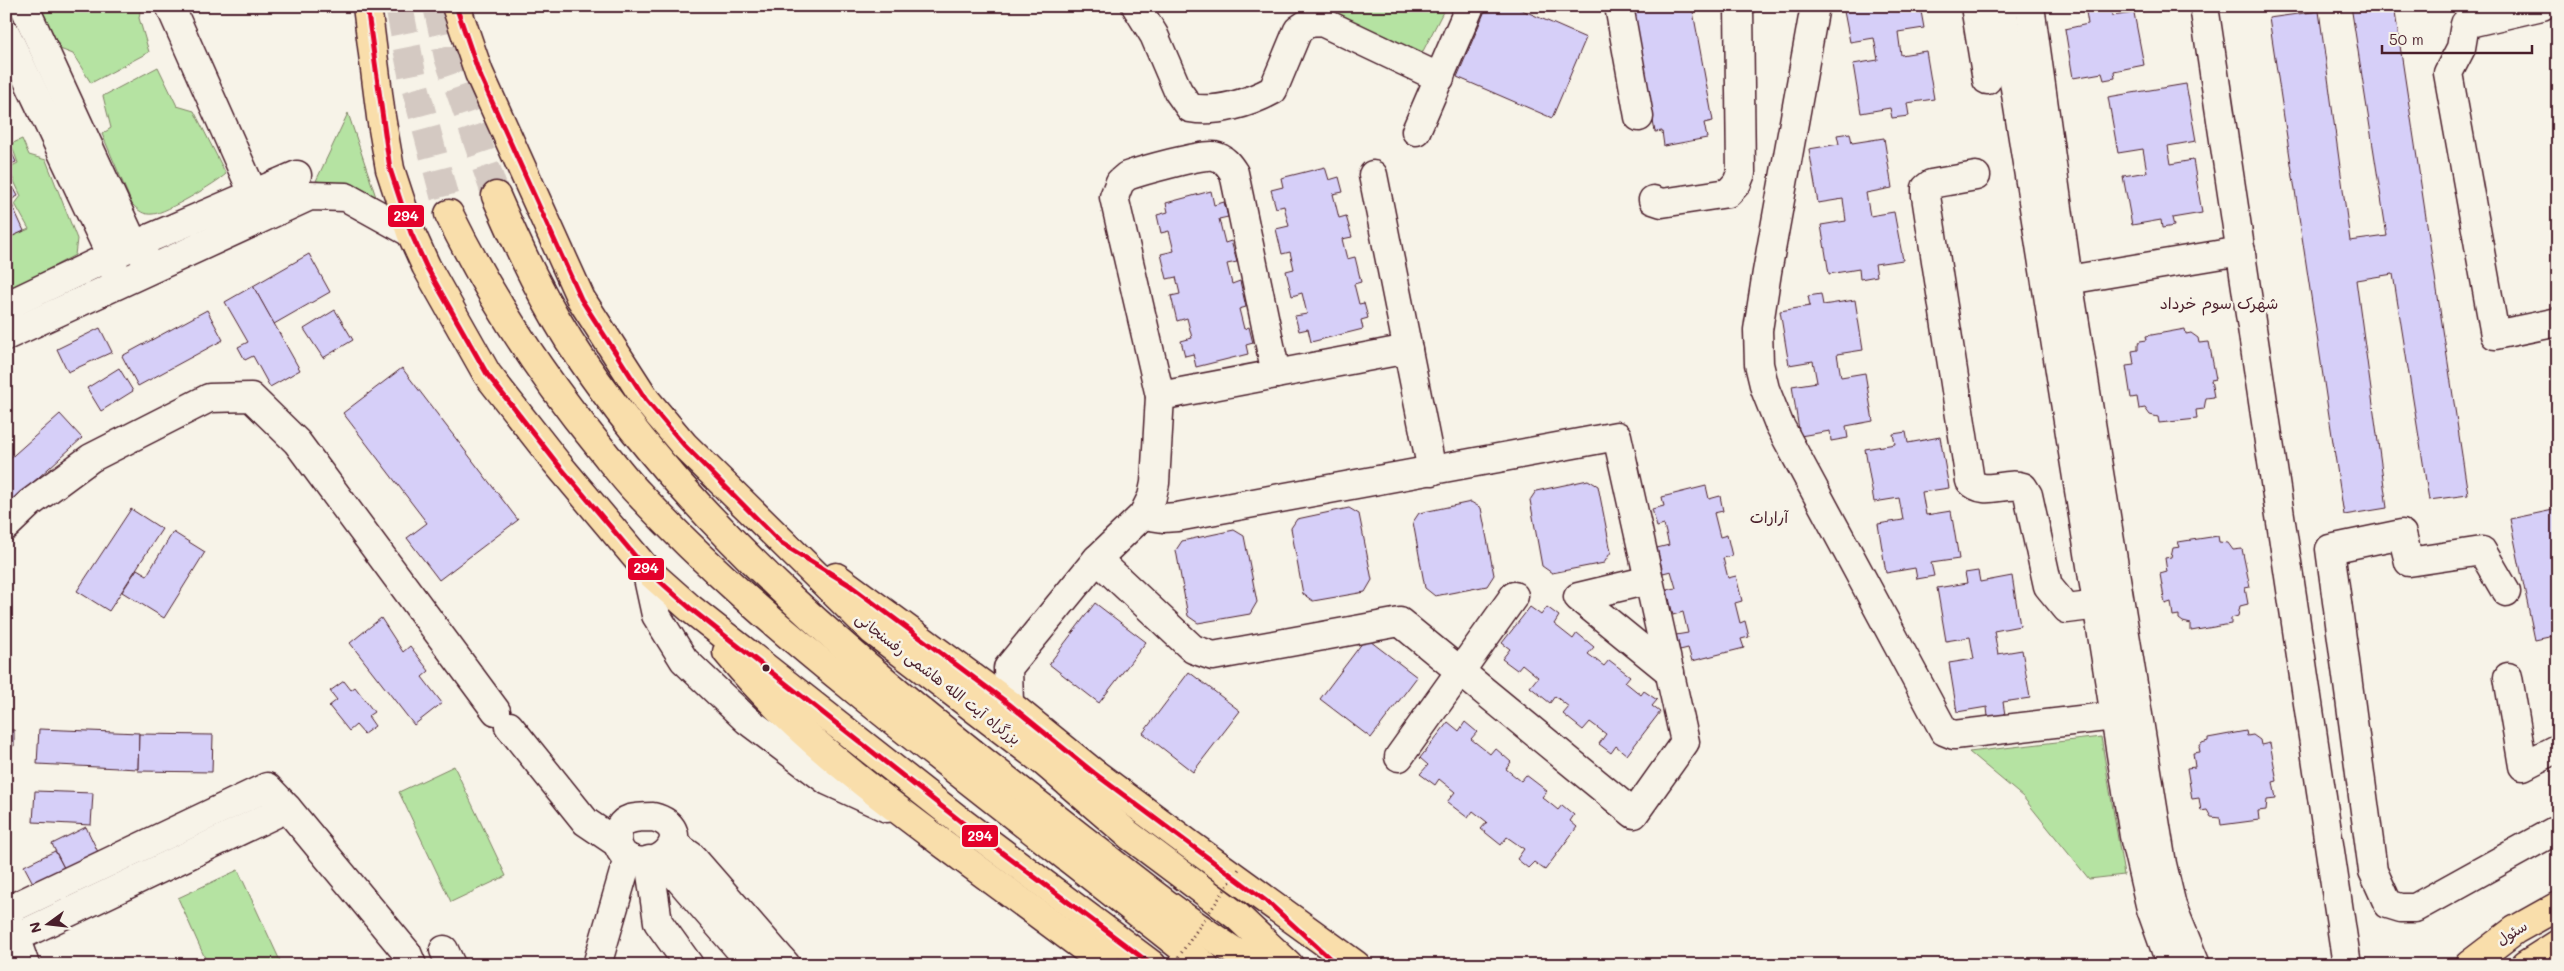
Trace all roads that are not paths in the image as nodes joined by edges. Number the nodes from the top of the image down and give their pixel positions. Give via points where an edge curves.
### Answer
1 (24, 6) edge
2 (170, 6) edge
3 (367, 6) edge
4 (456, 6) edge
5 (1136, 6) edge
6 (1470, 6) edge
7 (1619, 6) edge
8 (1739, 6) edge
9 (1815, 6) edge
10 (1974, 6) edge
11 (2002, 6) edge
12 (2030, 6) edge
13 (2204, 6) edge
14 (2542, 6) edge
15 (6, 34) edge
16 (1440, 78) junction
17 (1987, 80) dead end
18 (1638, 117) dead end
19 (1416, 131) dead end
20 (297, 175) dead end
21 (1373, 175) dead end
22 (1976, 176) dead end
23 (496, 196) tunnel mouth
24 (1653, 200) dead end
25 (259, 206) junction
26 (450, 214) tunnel mouth
27 (411, 233) junction
28 (122, 251) junction
29 (2241, 251) junction
30 (134, 276) junction
31 (2068, 280) junction
32 (6, 306) edge
33 (2558, 322) edge
34 (6, 336) edge
35 (1408, 349) junction
36 (1276, 374) junction
37 (1160, 396) junction
38 (1432, 471) junction
39 (1143, 514) junction
40 (6, 526) edge
41 (781, 543) junction
42 (1097, 559) junction
43 (646, 569) junction
44 (1650, 580) junction
45 (2506, 592) dead end
46 (1514, 596) dead end
47 (691, 609) junction
48 (2107, 612) junction
49 (949, 661) junction
50 (1008, 668) junction
51 (1460, 671) junction
52 (1670, 672) junction
53 (2508, 677) dead end
54 (1009, 704) junction
55 (2114, 716) junction
56 (2558, 748) edge
57 (1399, 757) dead end
58 (906, 817) junction
59 (2558, 829) edge
60 (646, 853) junction
61 (1270, 904) junction
62 (2558, 906) edge
63 (9, 921) edge
64 (2558, 944) edge
65 (2491, 946) junction
66 (24, 965) edge
67 (412, 965) edge
68 (597, 965) edge
69 (689, 965) edge
70 (753, 965) edge
71 (786, 965) edge
72 (1107, 965) edge
73 (1152, 965) edge
74 (1204, 965) edge
75 (1256, 965) edge
76 (1289, 965) edge
77 (1337, 965) edge
78 (1356, 965) edge
79 (2171, 965) edge
80 (2196, 965) edge
81 (2347, 965) edge
82 (2454, 965) edge
83 (2469, 965) edge
84 (2525, 965) edge

1 - 28 street
2 - 25 street
3 - 27 main road via 390,169
4 - 41 main road, بزرگراه آیت الله هاشمی رفسنجانی via 479,73 581,299 603,336 646,400 684,445
5 - 16 street via 1154,35 1178,91 1190,108 1206,111 1252,100 1273,90 1298,30 1308,23 1322,22
6 - 16 street
7 - 18 street
8 - 24 street via 1741,173 1737,183 1728,193 1662,203
9 - 55 street via 1758,330 1759,364 1779,424 1944,731 1954,735
10 - 17 street
11 - 48 street
12 - 31 street
13 - 29 street
14 - 33 street via 2465,24 2462,48 2448,72 2495,335
15 - 28 street
16 - 19 street
20 - 25 street
21 - 35 street
22 - 48 street via 1926,188 1970,481 1984,490 2015,484 2023,487 2028,496 2048,586 2067,609
23 - 75 main road, بزرگراه آیت الله هاشمی رفسنجانی via 545,300 579,356 675,481 718,526 843,644 997,772 1163,899
25 - 27 street via 310,196 346,197
25 - 28 street
25 - 30 street
26 - 74 main road via 478,274 570,411 638,494 719,576 922,744
27 - 43 main road via 487,374
28 - 30 street via 145,255
28 - 32 street
29 - 31 street
29 - 81 street
30 - 34 street
31 - 48 street
35 - 36 street
35 - 38 street
36 - 37 street
36 - 37 street via 1234,173 1224,160 1209,156 1126,176 1116,189 1114,198
37 - 39 street via 1155,483
38 - 39 street via 1177,517 1158,518
38 - 44 street via 1617,436
39 - 42 street
40 - 60 street via 30,503 91,458 209,398 251,398 297,442 502,719 586,822
41 - 49 main road via 848,584
41 - 76 main road, بزرگراه آیت الله هاشمی رفسنجانی via 873,631 1044,762 1129,835 1237,916
42 - 50 street
42 - 51 street via 1193,649 1213,656 1400,622
43 - 47 main road
43 - 58 street via 656,615 684,660 747,720 828,781
44 - 52 street
44 - 52 street via 1578,597
45 - 59 street via 2482,551 2409,562 2402,534 2330,549 2373,871 2388,904 2415,908
46 - 51 street
47 - 58 main road via 760,692 819,746
47 - 73 main road via 964,824
48 - 55 street
48 - 80 street via 2172,906
49 - 50 street via 982,671
49 - 54 main road
50 - 54 street
51 - 52 street via 1634,814 1686,742
51 - 57 street
53 - 56 street via 2523,766
54 - 61 main road via 1094,773
55 - 79 street via 2141,870
58 - 72 main road
60 - 68 street
60 - 69 street via 658,922
60 - 70 street
60 - 71 street via 691,856
61 - 77 main road
61 - 78 main road
62 - 65 main road, سئول
63 - 66 street
63 - 67 street via 287,808 407,953
64 - 84 main road
65 - 82 main road
65 - 83 main road, سئول

